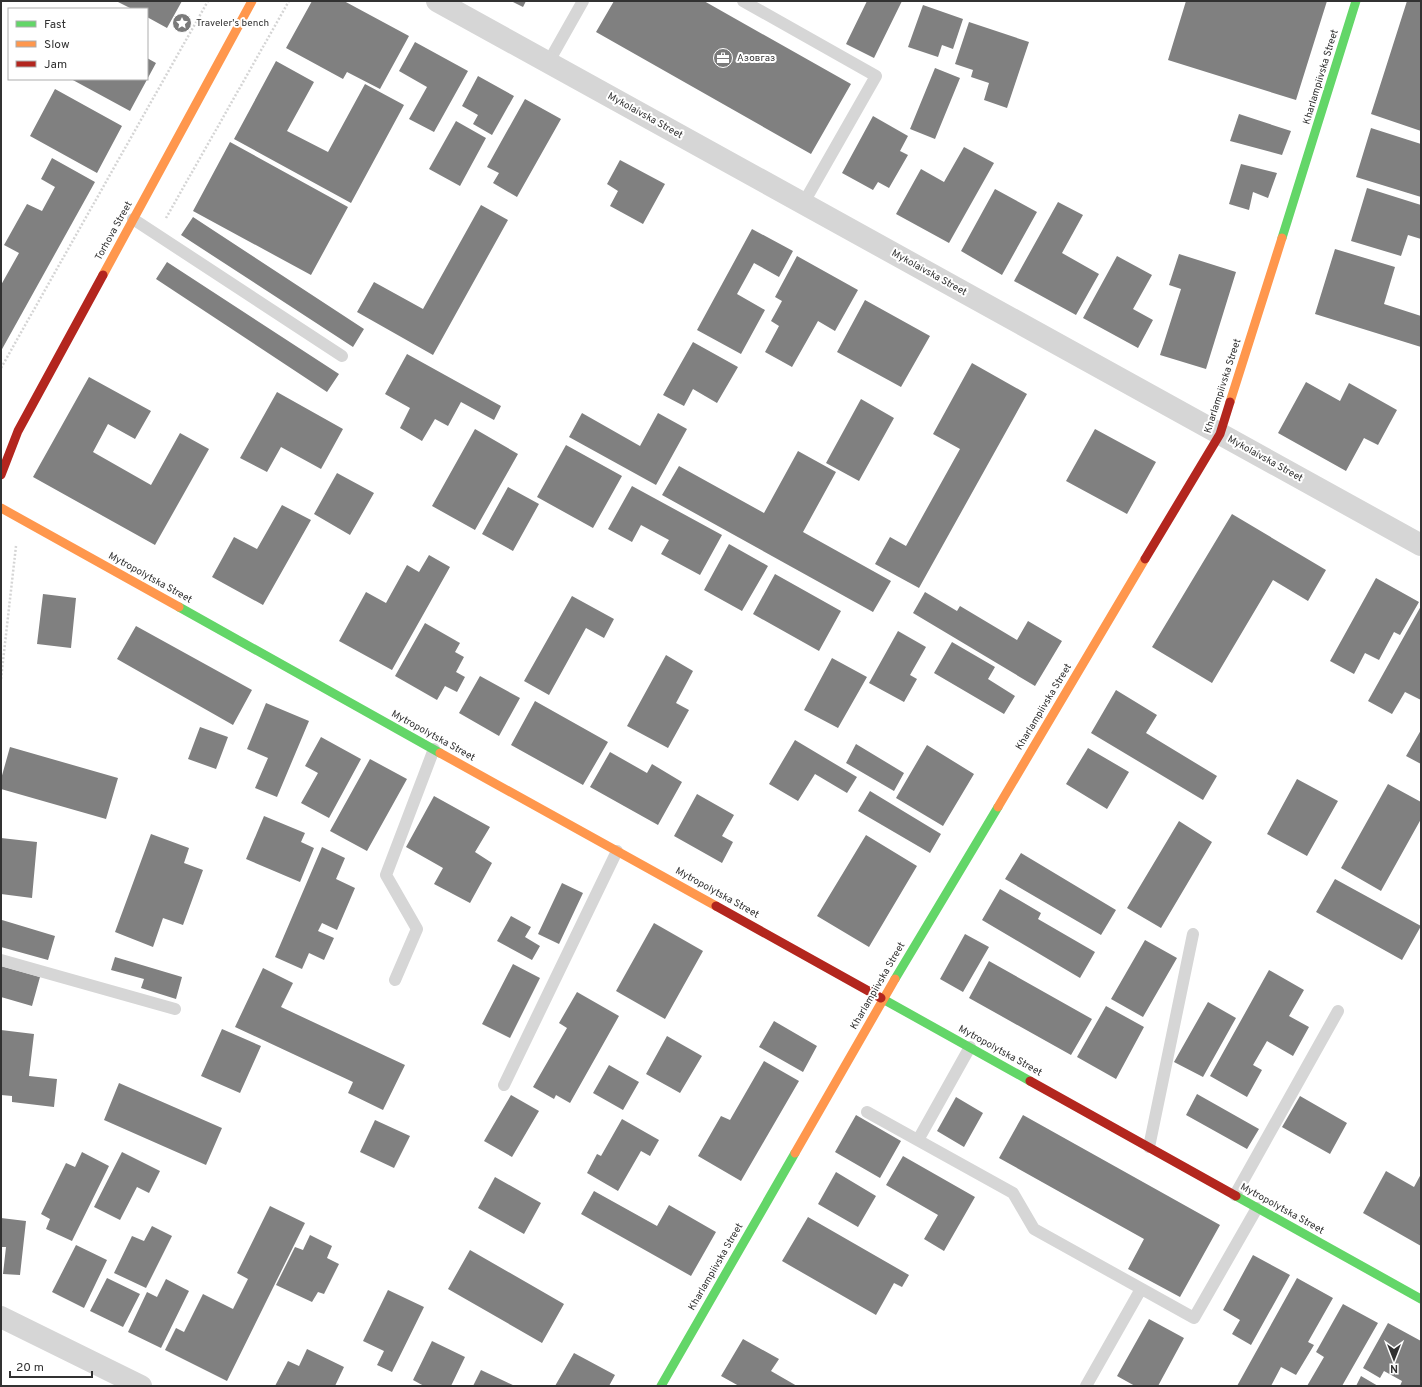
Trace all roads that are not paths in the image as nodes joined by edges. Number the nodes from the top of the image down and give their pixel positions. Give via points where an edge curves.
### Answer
1 (252, 1) edge
2 (437, 1) edge
3 (583, 1) edge
4 (743, 1) edge
5 (1356, 1) edge
6 (548, 62) junction
7 (803, 204) junction
8 (133, 219) junction
9 (342, 356) dead end
10 (1220, 434) junction
11 (1, 475) edge
12 (1, 508) edge
13 (1421, 545) edge
14 (434, 749) junction
15 (617, 851) junction
16 (1193, 934) dead end
17 (1, 960) edge
18 (395, 980) dead end
19 (883, 998) junction
20 (175, 1009) dead end
21 (1338, 1011) dead end
22 (970, 1047) junction
23 (504, 1085) dead end
24 (867, 1112) dead end
25 (918, 1140) junction
26 (1149, 1147) junction
27 (1235, 1195) junction
28 (1257, 1208) junction
29 (1141, 1289) junction
30 (1421, 1299) edge
31 (1, 1317) edge
32 (141, 1386) edge
33 (661, 1386) edge
34 (1086, 1386) edge

1 - 8 street, Torhova Street
2 - 6 street, Mykolaivska Street
3 - 6 lane
4 - 7 lane via 876,76
5 - 10 street, Kharlampiivska Street
6 - 7 street, Mykolaivska Street
7 - 10 street, Mykolaivska Street
8 - 9 lane
8 - 11 street, Torhova Street via 18,431
10 - 13 street, Mykolaivska Street
10 - 19 street, Kharlampiivska Street
12 - 14 street, Mytropolytska Street
14 - 15 street, Mytropolytska Street
14 - 18 lane via 386,875 417,929
15 - 19 street, Mytropolytska Street
15 - 23 lane
16 - 26 lane
17 - 20 lane
19 - 22 street, Mytropolytska Street
19 - 33 street, Kharlampiivska Street
21 - 27 lane
22 - 25 lane
22 - 26 street, Mytropolytska Street
24 - 25 lane
25 - 29 lane via 1013,1193 1034,1229
26 - 27 street, Mytropolytska Street
27 - 28 street, Mytropolytska Street
28 - 29 lane via 1194,1318
28 - 30 street, Mytropolytska Street
29 - 34 lane
31 - 32 street

